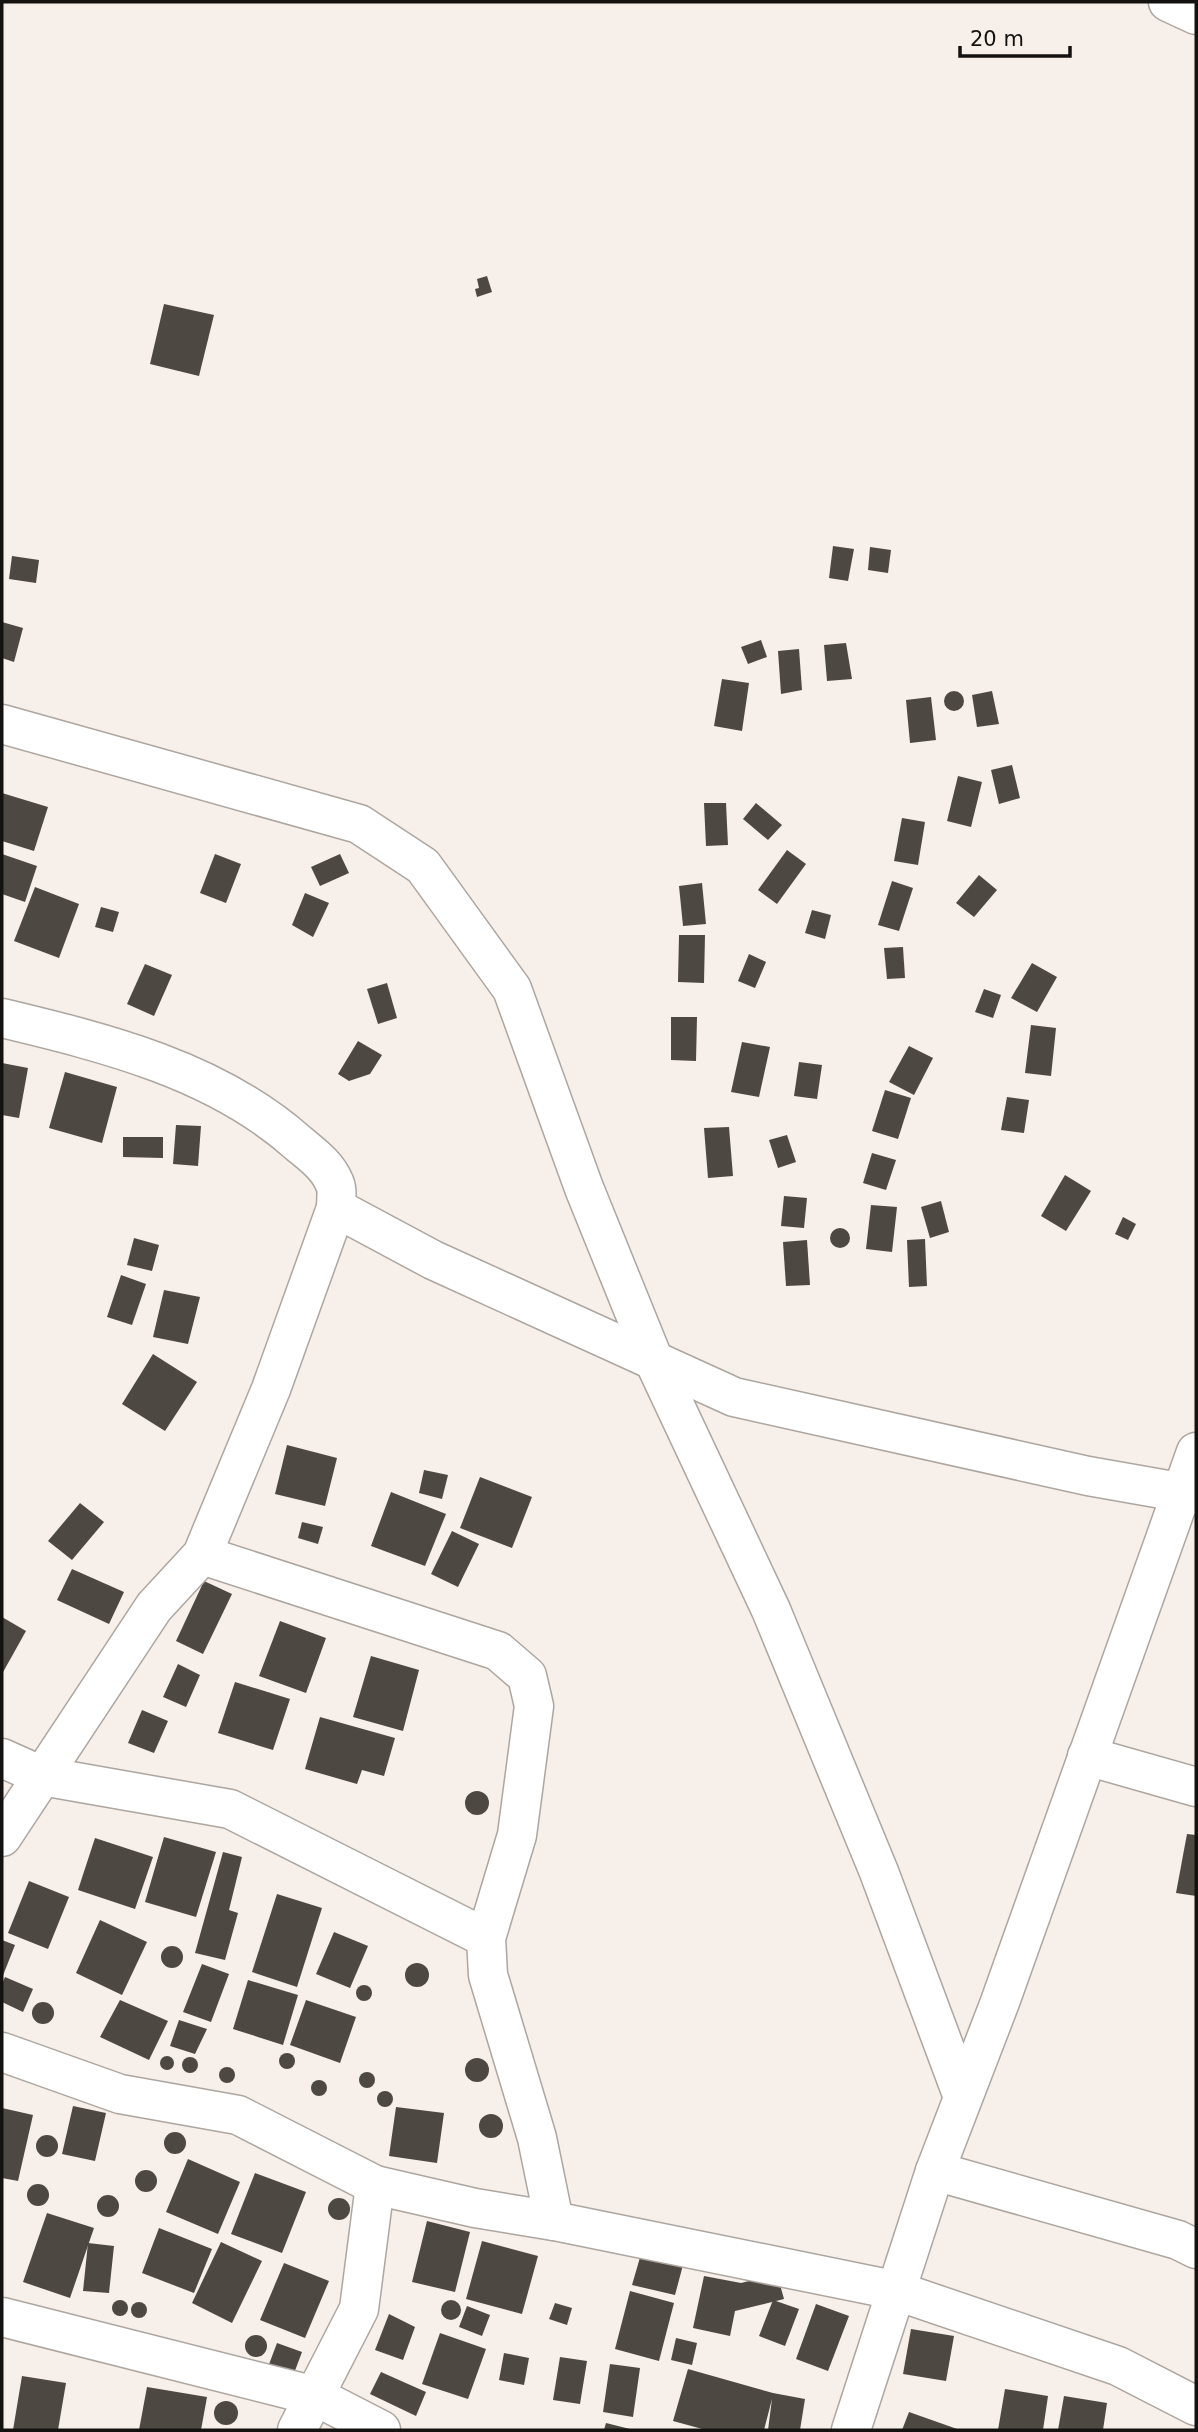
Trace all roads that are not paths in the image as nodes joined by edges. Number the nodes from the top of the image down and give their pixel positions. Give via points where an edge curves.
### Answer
1 (1168, 2) edge
2 (1196, 15) edge
3 (2, 724) edge
4 (2, 1018) edge
5 (336, 1208) junction
6 (654, 1361) junction
7 (1196, 1452) edge
8 (1189, 1494) edge
9 (202, 1555) junction
10 (1087, 1756) junction
11 (2, 1758) edge
12 (42, 1776) junction
13 (1196, 1787) edge
14 (2, 1837) edge
15 (486, 1938) junction
16 (2, 2052) edge
17 (963, 2097) junction
18 (935, 2171) junction
19 (375, 2185) junction
20 (554, 2221) junction
21 (1196, 2249) edge
22 (894, 2290) junction
23 (2, 2317) edge
24 (315, 2396) junction
25 (1196, 2406) edge
26 (298, 2430) edge
27 (381, 2430) edge
28 (851, 2430) edge

1 - 2 street
3 - 6 street via 359,824 423,866 512,989 584,1188
4 - 5 street via 87,1038 187,1072 247,1106 279,1126 323,1164 336,1184
5 - 6 street via 433,1260
5 - 9 street via 271,1389
6 - 8 street via 734,1397
6 - 17 street via 771,1610
7 - 8 street
8 - 10 street
9 - 12 street via 154,1607
9 - 15 street via 498,1651 527,1676 534,1706 517,1835
10 - 13 street
10 - 17 street
11 - 12 street
12 - 14 street
12 - 15 street via 230,1809
15 - 20 street via 488,1975 537,2138
16 - 19 street via 120,2094 238,2115
17 - 18 street
18 - 21 street
18 - 22 street
19 - 20 street
19 - 24 street via 359,2309
20 - 22 street
22 - 25 street via 1118,2366
22 - 28 street
23 - 24 street
24 - 26 street
24 - 27 street

